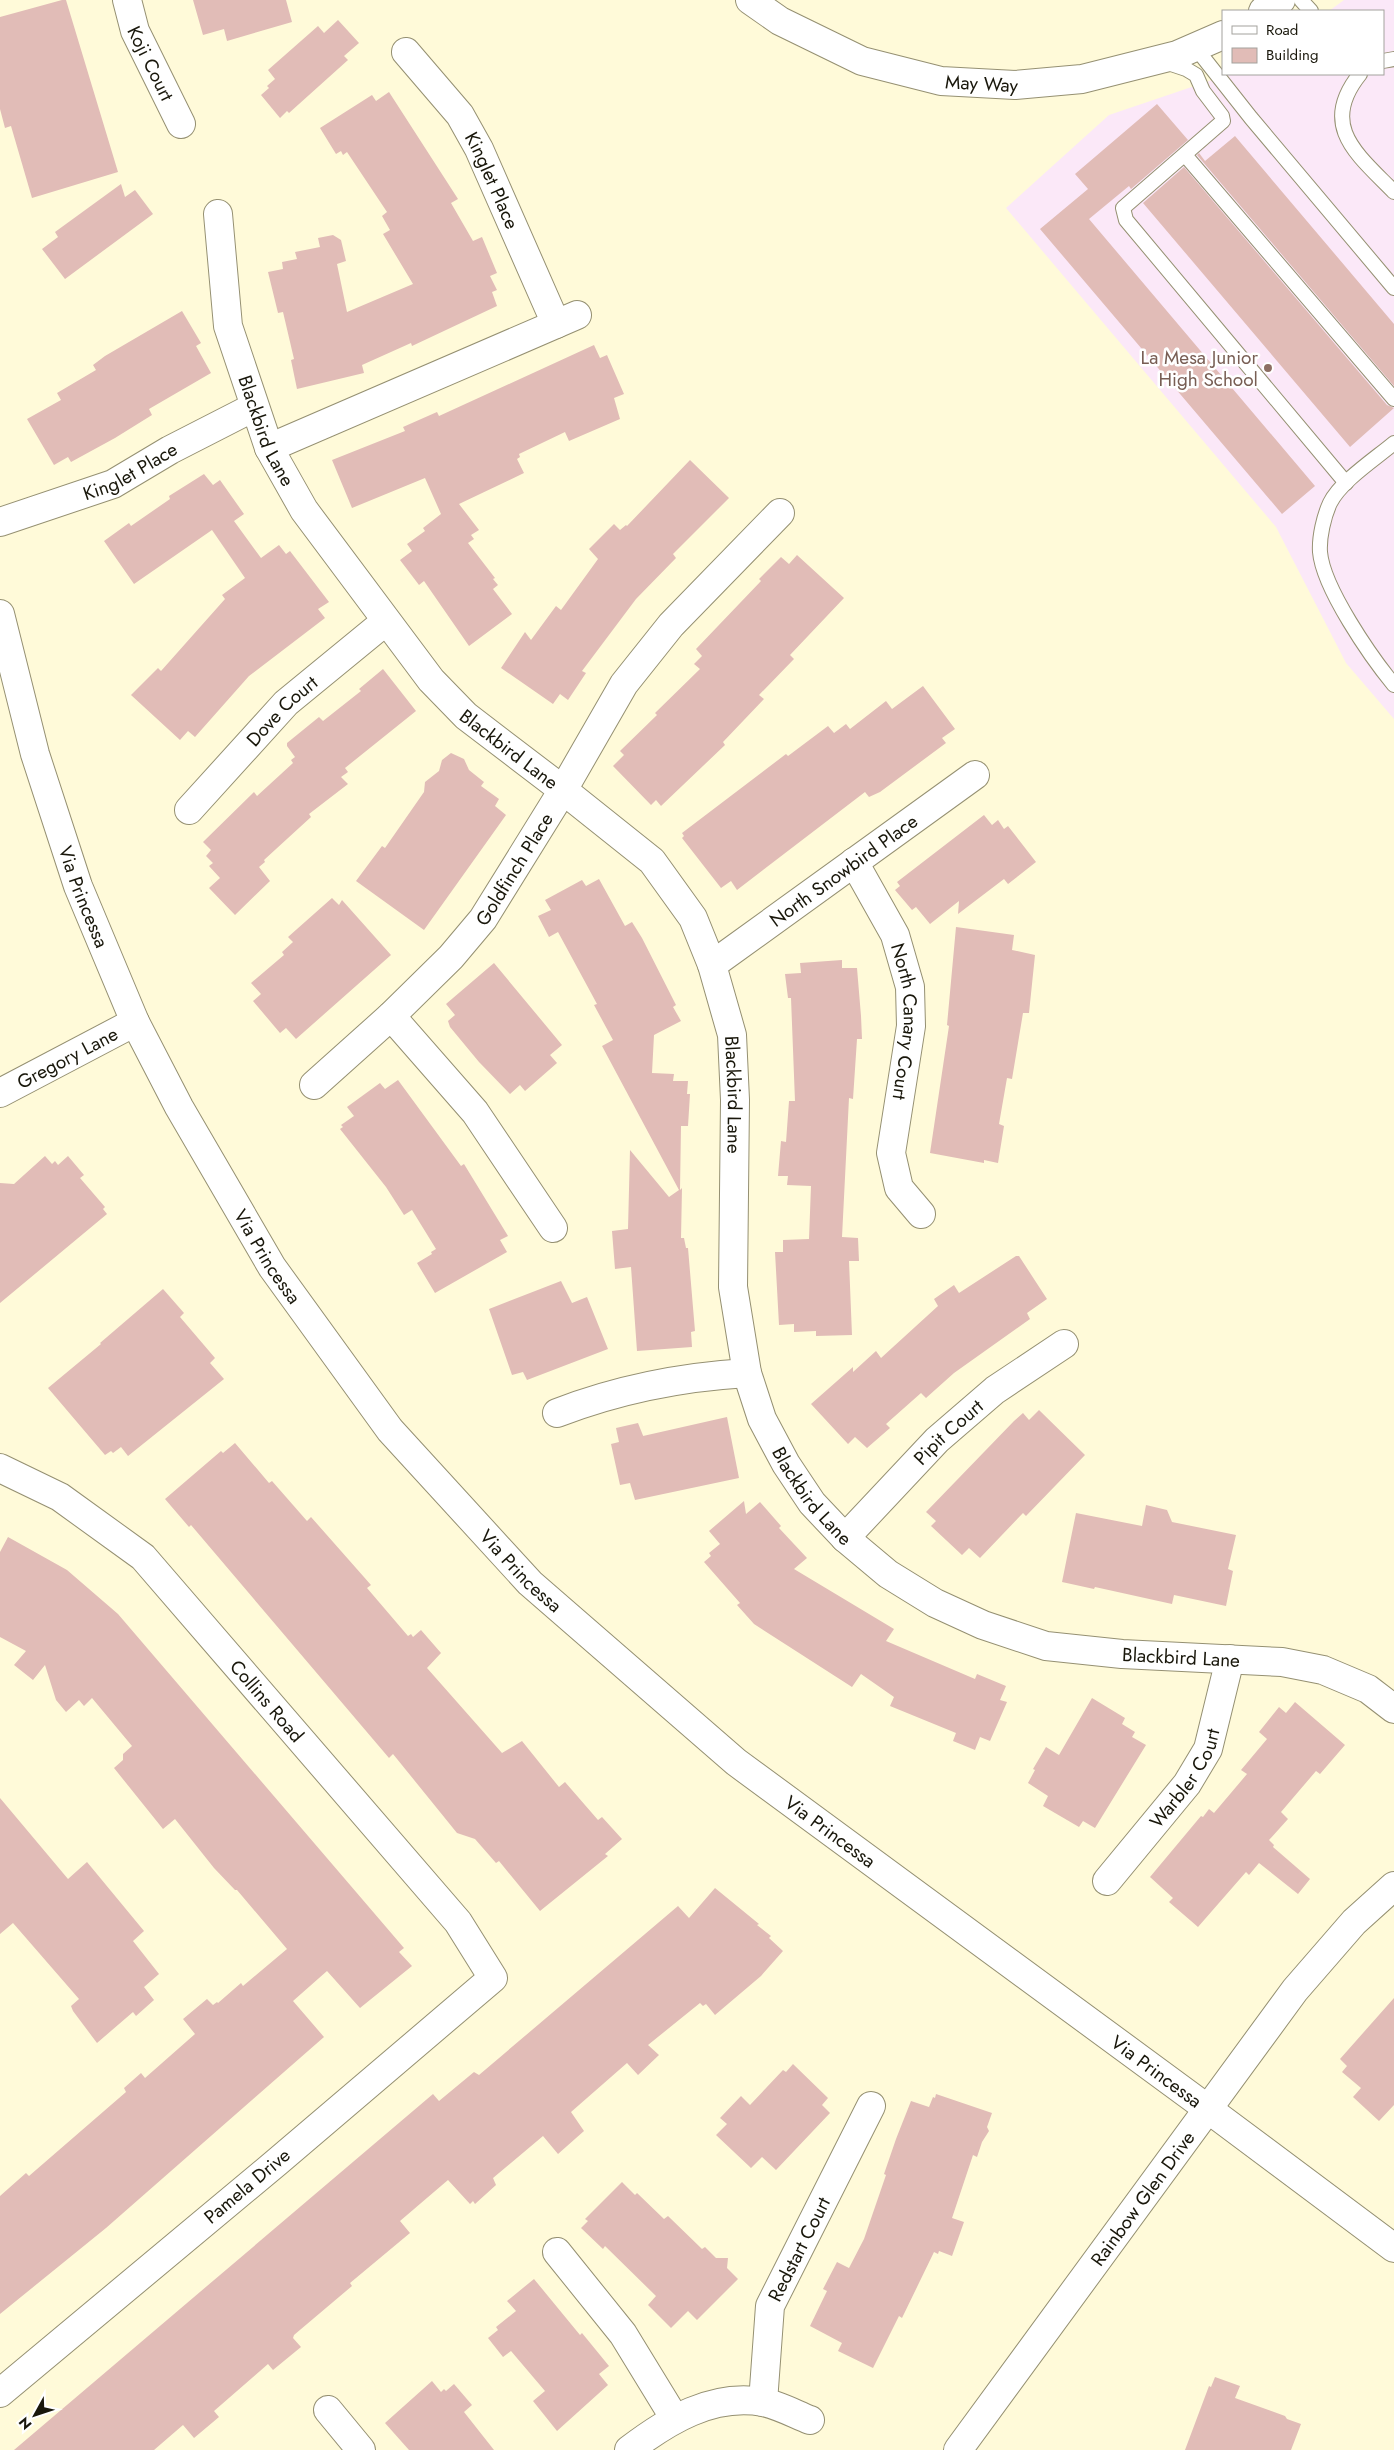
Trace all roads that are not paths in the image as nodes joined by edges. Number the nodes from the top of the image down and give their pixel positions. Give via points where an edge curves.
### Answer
1 (127, 0) edge
2 (750, 0) edge
3 (1281, 0) edge
4 (1302, 0) edge
5 (1265, 10) edge
6 (1310, 10) edge
7 (1222, 35) edge
8 (1195, 47) junction
9 (406, 52) dead end
10 (1158, 60) junction
11 (1359, 75) edge
12 (181, 124) dead end
13 (1185, 155) junction
14 (1394, 192) edge
15 (218, 214) dead end
16 (1394, 288) edge
17 (1394, 399) edge
18 (254, 407) junction
19 (1394, 442) edge
20 (269, 448) junction
21 (1346, 483) junction
22 (780, 513) dead end
23 (0, 522) edge
24 (0, 614) edge
25 (386, 621) junction
26 (1394, 685) edge
27 (975, 774) dead end
28 (563, 790) junction
29 (189, 810) dead end
30 (854, 862) junction
31 (712, 965) junction
32 (391, 1016) junction
33 (136, 1022) junction
34 (314, 1085) dead end
35 (0, 1093) edge
36 (921, 1214) dead end
37 (553, 1228) dead end
38 (1064, 1344) dead end
39 (746, 1373) junction
40 (557, 1413) dead end
41 (0, 1468) edge
42 (845, 1538) junction
43 (1230, 1659) junction
44 (1394, 1709) edge
45 (1107, 1881) dead end
46 (1394, 1886) edge
47 (493, 1978) joint
48 (871, 2106) dead end
49 (1208, 2108) junction
50 (1394, 2248) edge
51 (557, 2252) dead end
52 (0, 2393) edge
53 (763, 2402) junction
54 (328, 2410) dead end
55 (675, 2419) junction
56 (810, 2420) dead end
57 (361, 2450) edge
58 (629, 2450) edge
59 (958, 2450) edge

1 - 12 street, Koji Court via 136,31
2 - 10 street, May Way via 780,21 862,61 941,81 1015,86 1082,79
3 - 5 street
4 - 6 lane
7 - 8 street, May Way
8 - 10 street, May Way
8 - 16 lane
9 - 20 street, Kinglet Place via 460,115 566,320
10 - 13 lane via 1196,75 1222,116 1220,126
11 - 14 lane via 1348,89 1342,110 1344,132 1355,152
13 - 17 lane
13 - 21 lane via 1123,208 1126,220
15 - 18 street, Blackbird Lane via 228,326
18 - 20 street, Blackbird Lane
18 - 23 street, Kinglet Place via 170,450 114,484
19 - 21 lane
20 - 25 street, Blackbird Lane via 304,510
21 - 26 lane via 1330,502 1320,552 1328,578 1365,648
22 - 28 street, Goldfinch Place via 671,625 624,684
24 - 33 street, Via Princessa via 34,754 78,886
25 - 28 street, Blackbird Lane via 431,680 466,716
25 - 29 street, Dove Court via 286,703
27 - 30 street, North Snowbird Place
28 - 31 street, Blackbird Lane via 652,861 693,918
28 - 32 street, Goldfinch Place via 483,919 451,957
30 - 31 street, North Snowbird Place
30 - 36 street, North Canary Court via 895,935 910,987 911,1026 890,1153 899,1188
31 - 39 street, Blackbird Lane via 732,1035 736,1100 733,1287
32 - 34 street, Goldfinch Place
32 - 37 street via 475,1112
33 - 35 street, Gregory Lane
33 - 49 street, Via Princessa via 179,1107 272,1267 390,1430 530,1583 736,1762
38 - 42 street, Pipit Court via 995,1390 937,1440
39 - 40 street via 639,1386
39 - 42 street, Blackbird Lane via 762,1419 786,1464 812,1503
41 - 47 street, Collins Road via 60,1497 142,1557 458,1922
42 - 43 street, Blackbird Lane via 888,1574 934,1604 983,1626 1046,1646 1122,1654
43 - 44 street, Blackbird Lane via 1282,1662 1323,1670 1368,1689
43 - 45 street, Warbler Court via 1208,1749 1187,1784
46 - 49 street, Rainbow Glen Drive via 1354,1922 1295,1990
47 - 52 street, Pamela Drive
48 - 53 street, Redstart Court via 770,2306
49 - 50 street, Via Princessa
49 - 59 street, Rainbow Glen Drive
51 - 55 street via 623,2334
53 - 55 street via 718,2402
53 - 56 street
54 - 57 street
55 - 58 street

